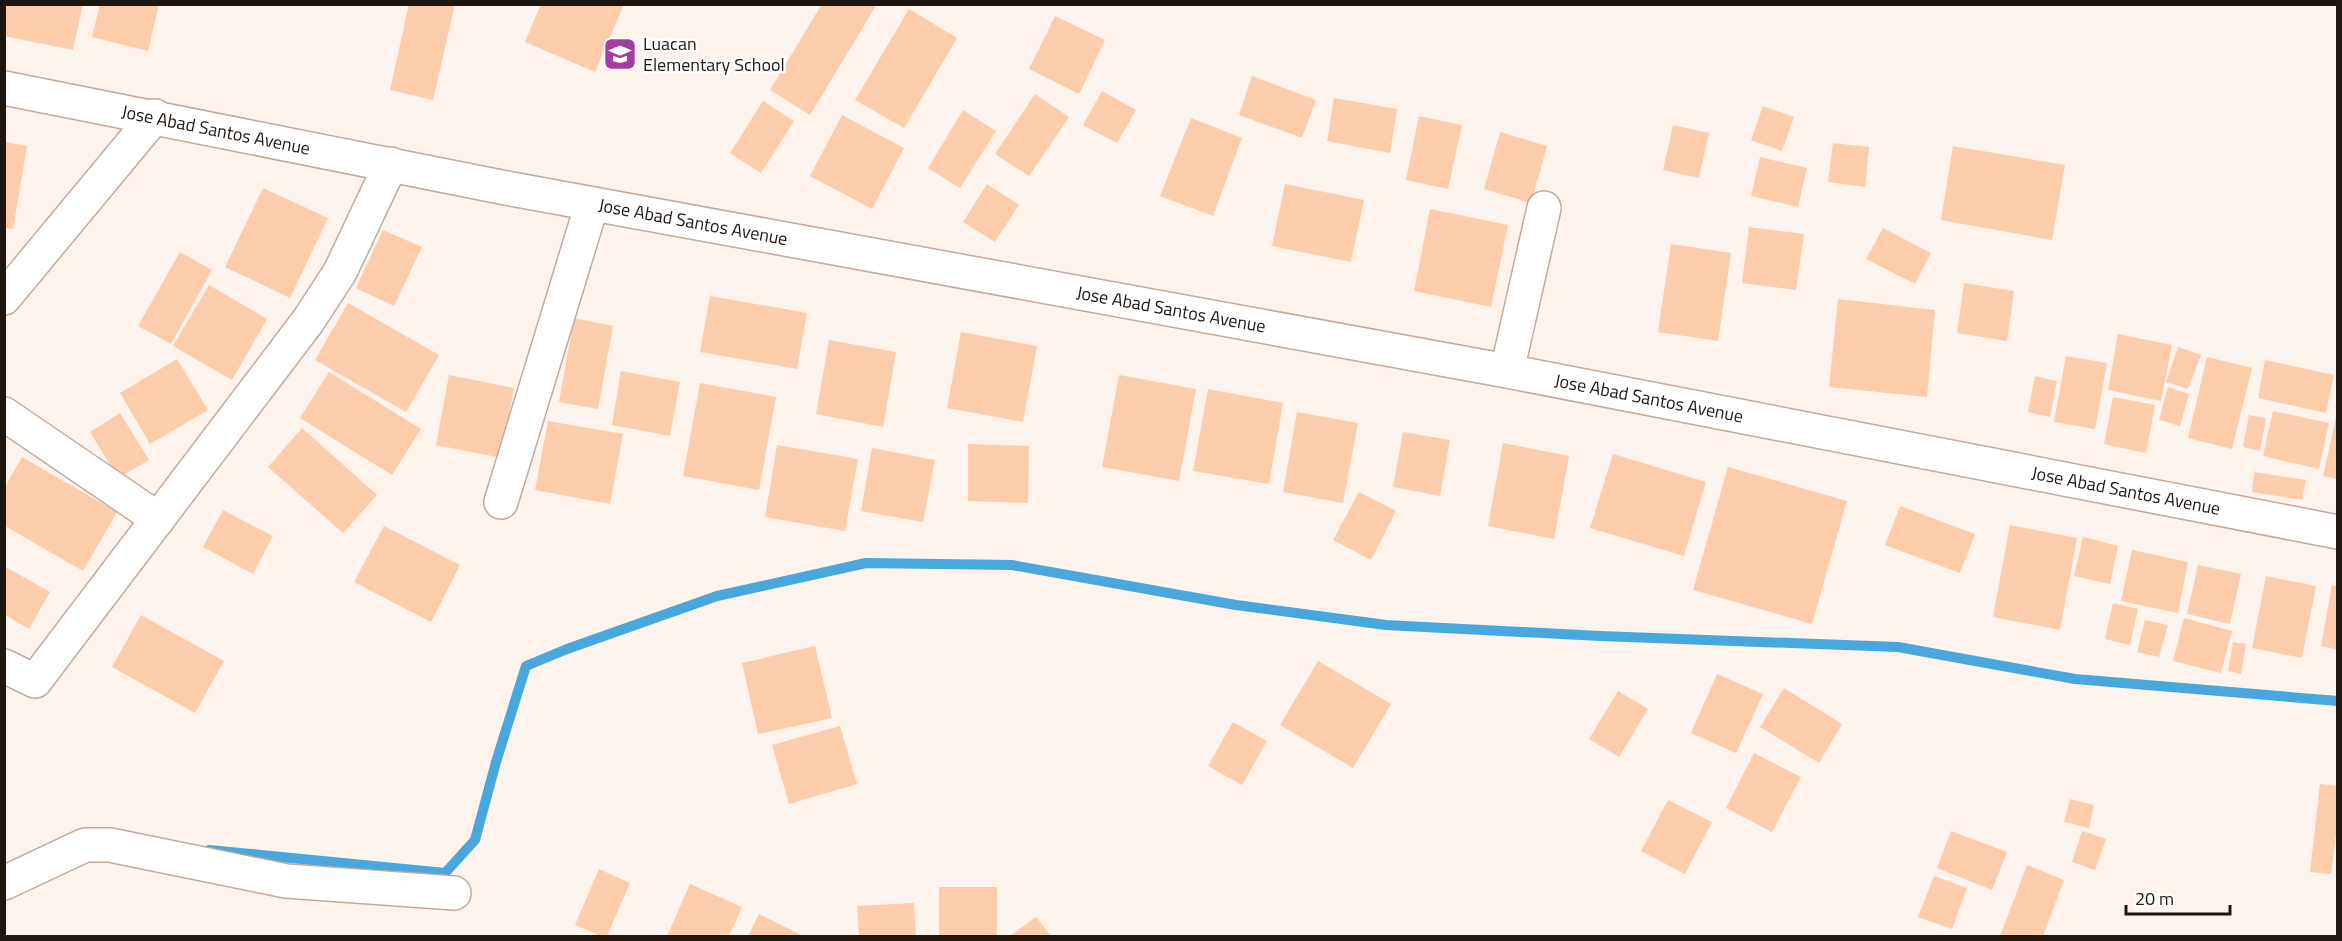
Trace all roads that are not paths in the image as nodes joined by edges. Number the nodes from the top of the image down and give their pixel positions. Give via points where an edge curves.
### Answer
1 (4, 88) edge
2 (155, 116) junction
3 (391, 164) junction
4 (592, 204) junction
5 (1544, 208) dead end
6 (4, 298) edge
7 (1507, 371) junction
8 (4, 414) edge
9 (501, 502) dead end
10 (158, 519) junction
11 (2337, 532) edge
12 (4, 666) edge
13 (4, 883) edge
14 (454, 892) dead end

1 - 2 main road, Jose Abad Santos Avenue
2 - 3 main road, Jose Abad Santos Avenue
2 - 6 main road
3 - 4 main road, Jose Abad Santos Avenue
3 - 10 main road via 340,272 308,321
4 - 7 main road, Jose Abad Santos Avenue
4 - 9 main road
5 - 7 main road
7 - 11 main road, Jose Abad Santos Avenue
8 - 10 main road
10 - 12 main road via 35,681
13 - 14 main road via 85,845 110,846 286,881

